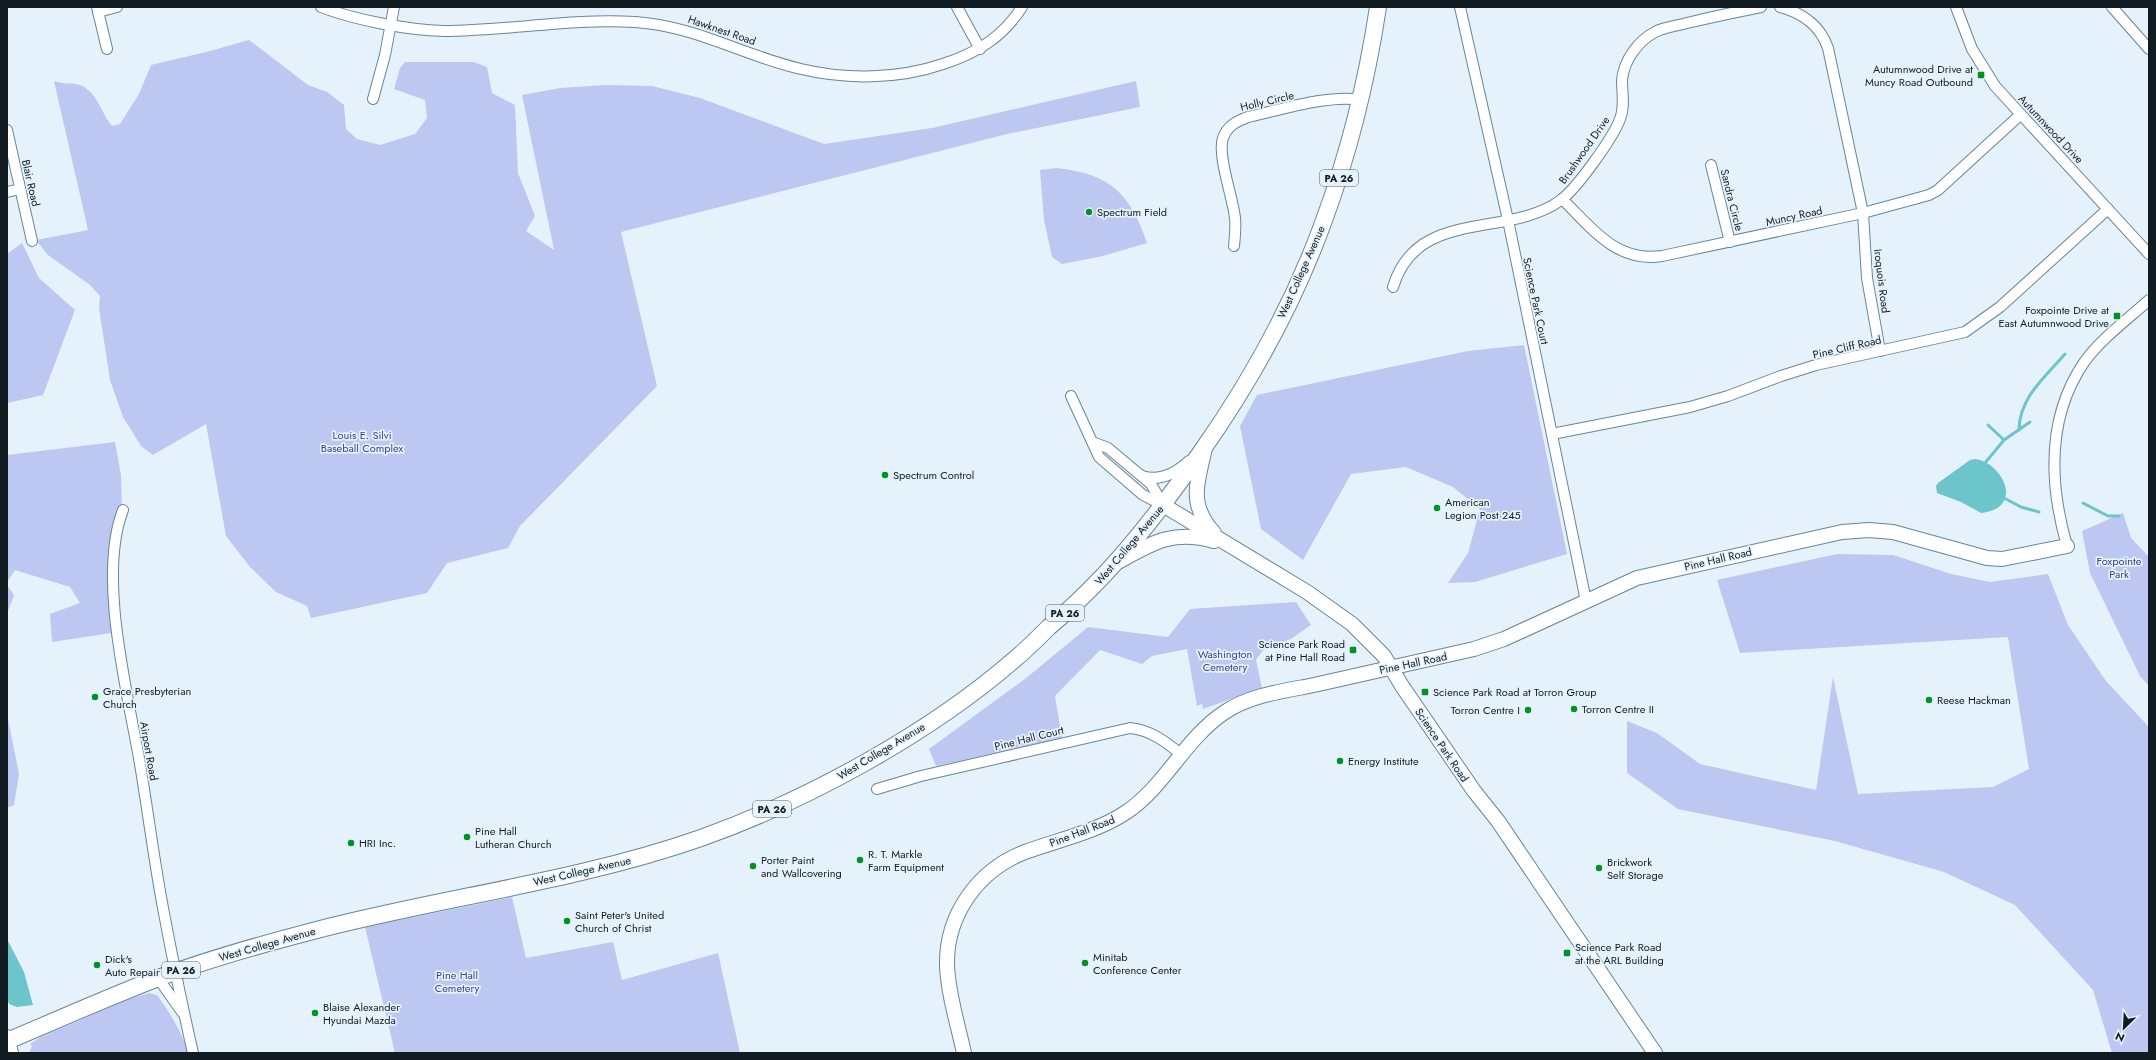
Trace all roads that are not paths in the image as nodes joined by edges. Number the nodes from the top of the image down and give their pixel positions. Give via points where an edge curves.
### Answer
1 (117, 7) edge
2 (321, 7) edge
3 (394, 7) edge
4 (957, 7) edge
5 (1022, 7) edge
6 (1378, 7) edge
7 (1460, 7) edge
8 (1761, 7) edge
9 (1780, 7) edge
10 (1956, 7) edge
11 (2112, 7) edge
12 (98, 9) edge
13 (391, 24) junction
14 (106, 49) dead end
15 (980, 49) junction
16 (2149, 49) edge
17 (373, 99) dead end
18 (1361, 100) junction
19 (2020, 115) junction
20 (7, 130) edge
21 (1711, 165) dead end
22 (20, 189) junction
23 (7, 192) edge
24 (1562, 199) junction
25 (2108, 209) junction
26 (1863, 213) junction
27 (1508, 220) junction
28 (32, 241) dead end
29 (1730, 242) junction
30 (1234, 246) dead end
31 (2149, 254) edge
32 (1393, 287) dead end
33 (2149, 300) edge
34 (1880, 351) junction
35 (1071, 396) dead end
36 (1552, 434) junction
37 (1095, 444) junction
38 (1206, 444) junction
39 (1138, 474) junction
40 (1163, 505) junction
41 (123, 510) dead end
42 (1228, 545) junction
43 (2067, 546) joint
44 (1115, 564) junction
45 (1586, 601) junction
46 (1393, 668) junction
47 (1182, 755) junction
48 (877, 789) dead end
49 (176, 972) junction
50 (158, 978) junction
51 (183, 1013) junction
52 (8, 1043) edge
53 (193, 1053) edge
54 (964, 1053) edge
55 (1655, 1053) edge

1 - 12 street
2 - 13 street, Hawknest Road
3 - 13 street
4 - 15 street
5 - 15 street, Hawknest Road via 1007,28
6 - 18 main road, West College Avenue / PA 26
7 - 27 street, Science Park Court
8 - 24 street, Brushwood Drive via 1663,29 1638,44 1629,58 1624,73 1620,118 1611,136 1571,191
9 - 26 street via 1795,11 1810,20 1824,38
10 - 19 street, Autumnwood Drive via 1966,35 1986,74
11 - 16 street
12 - 14 street
13 - 15 street, Hawknest Road via 445,31 591,21 643,23 699,34 801,69 839,76 887,76 913,72 950,62
13 - 17 street
18 - 30 street, Holly Circle via 1348,97 1327,100 1248,117 1228,128 1223,138 1222,150 1235,217
18 - 38 main road, West College Avenue / PA 26 via 1340,173 1314,246 1249,381
19 - 25 street, Autumnwood Drive
19 - 26 street, Muncy Road via 1938,190 1909,202
20 - 22 street, Blair Road
21 - 29 street, Sandra Circle
22 - 23 street
22 - 28 street, Blair Road
24 - 27 street, Brushwood Drive via 1550,207
24 - 29 street, Muncy Road via 1609,243 1633,256 1662,256
25 - 31 street, Autumnwood Drive
25 - 34 street, Pine Cliff Road via 2000,307 1966,332
26 - 29 street, Muncy Road
26 - 34 street, Iroquois Road via 1867,278
27 - 32 street, Brushwood Drive via 1470,226 1433,237 1407,259 1399,270
27 - 36 street, Science Park Court
33 - 43 street via 2095,350 2078,373 2064,402 2055,437 2053,466 2056,495
34 - 36 street, Pine Cliff Road via 1816,365 1690,407
35 - 37 street
36 - 45 street, Science Park Court
37 - 39 street via 1108,448
37 - 40 street via 1099,457 1143,495
38 - 39 street via 1170,475 1155,478
38 - 40 main road, West College Avenue / PA 26
38 - 42 street via 1196,484 1198,507 1209,527
39 - 40 street via 1151,484
40 - 42 street, Science Park Road
40 - 44 main road, West College Avenue / PA 26
41 - 49 street, Airport Road via 113,547 119,643
42 - 44 street via 1197,537 1168,537
42 - 46 street, Science Park Road via 1337,612 1384,656
43 - 45 street, Pine Hall Road via 2002,559 1987,558 1893,532 1842,532 1657,572 1624,583
44 - 49 main road, West College Avenue / PA 26 via 1014,660 976,689 873,758 764,812 705,836 631,859 312,931
45 - 46 street, Pine Hall Road via 1490,644
46 - 47 street, Pine Hall Road via 1280,692 1239,704 1211,723
46 - 55 street, Science Park Road via 1406,692 1474,791 1498,821
47 - 48 street, Pine Hall Court via 1155,735 1139,728 1130,728 921,776
47 - 54 street, Pine Hall Road via 1142,800 1126,812 1110,821 1010,859 992,870 970,893 952,928 947,964
49 - 50 main road, West College Avenue / PA 26
49 - 51 street, Airport Road
50 - 51 street
50 - 52 main road, West College Avenue / PA 26
51 - 53 street, Airport Road

